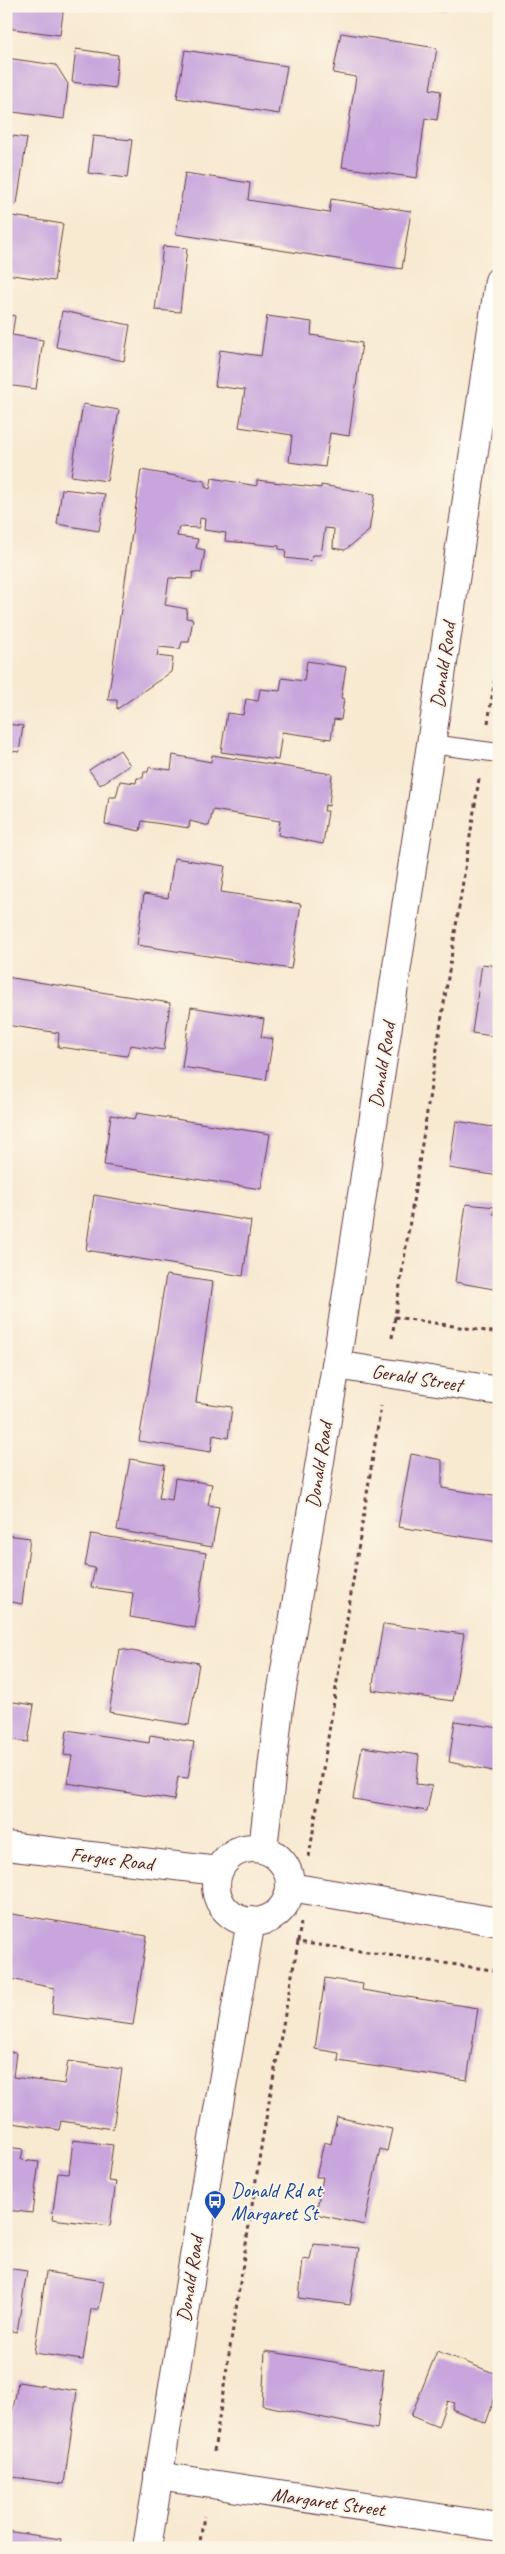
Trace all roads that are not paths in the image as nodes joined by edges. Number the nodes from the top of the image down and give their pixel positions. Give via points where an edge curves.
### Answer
1 (499, 281) edge
2 (431, 744) junction
3 (491, 752) edge
4 (336, 1365) junction
5 (499, 1391) edge
6 (6, 1846) edge
7 (263, 1849) junction
8 (218, 1871) junction
9 (298, 1889) junction
10 (252, 1921) junction
11 (499, 1922) edge
12 (158, 2476) junction
13 (499, 2527) edge
14 (146, 2548) edge

1 - 2 street, Donald Road
2 - 3 lane
2 - 4 street, Donald Road
4 - 5 street, Gerald Street
4 - 7 street, Donald Road via 279,1707
6 - 8 street, Fergus Road
7 - 8 street via 252,1848 232,1854
7 - 9 street via 283,1863
8 - 10 street via 217,1894 222,1904 230,1913
9 - 10 street via 273,1916
9 - 11 street
10 - 12 street, Donald Road via 215,2124
12 - 13 street, Margaret Street
12 - 14 street, Donald Road

